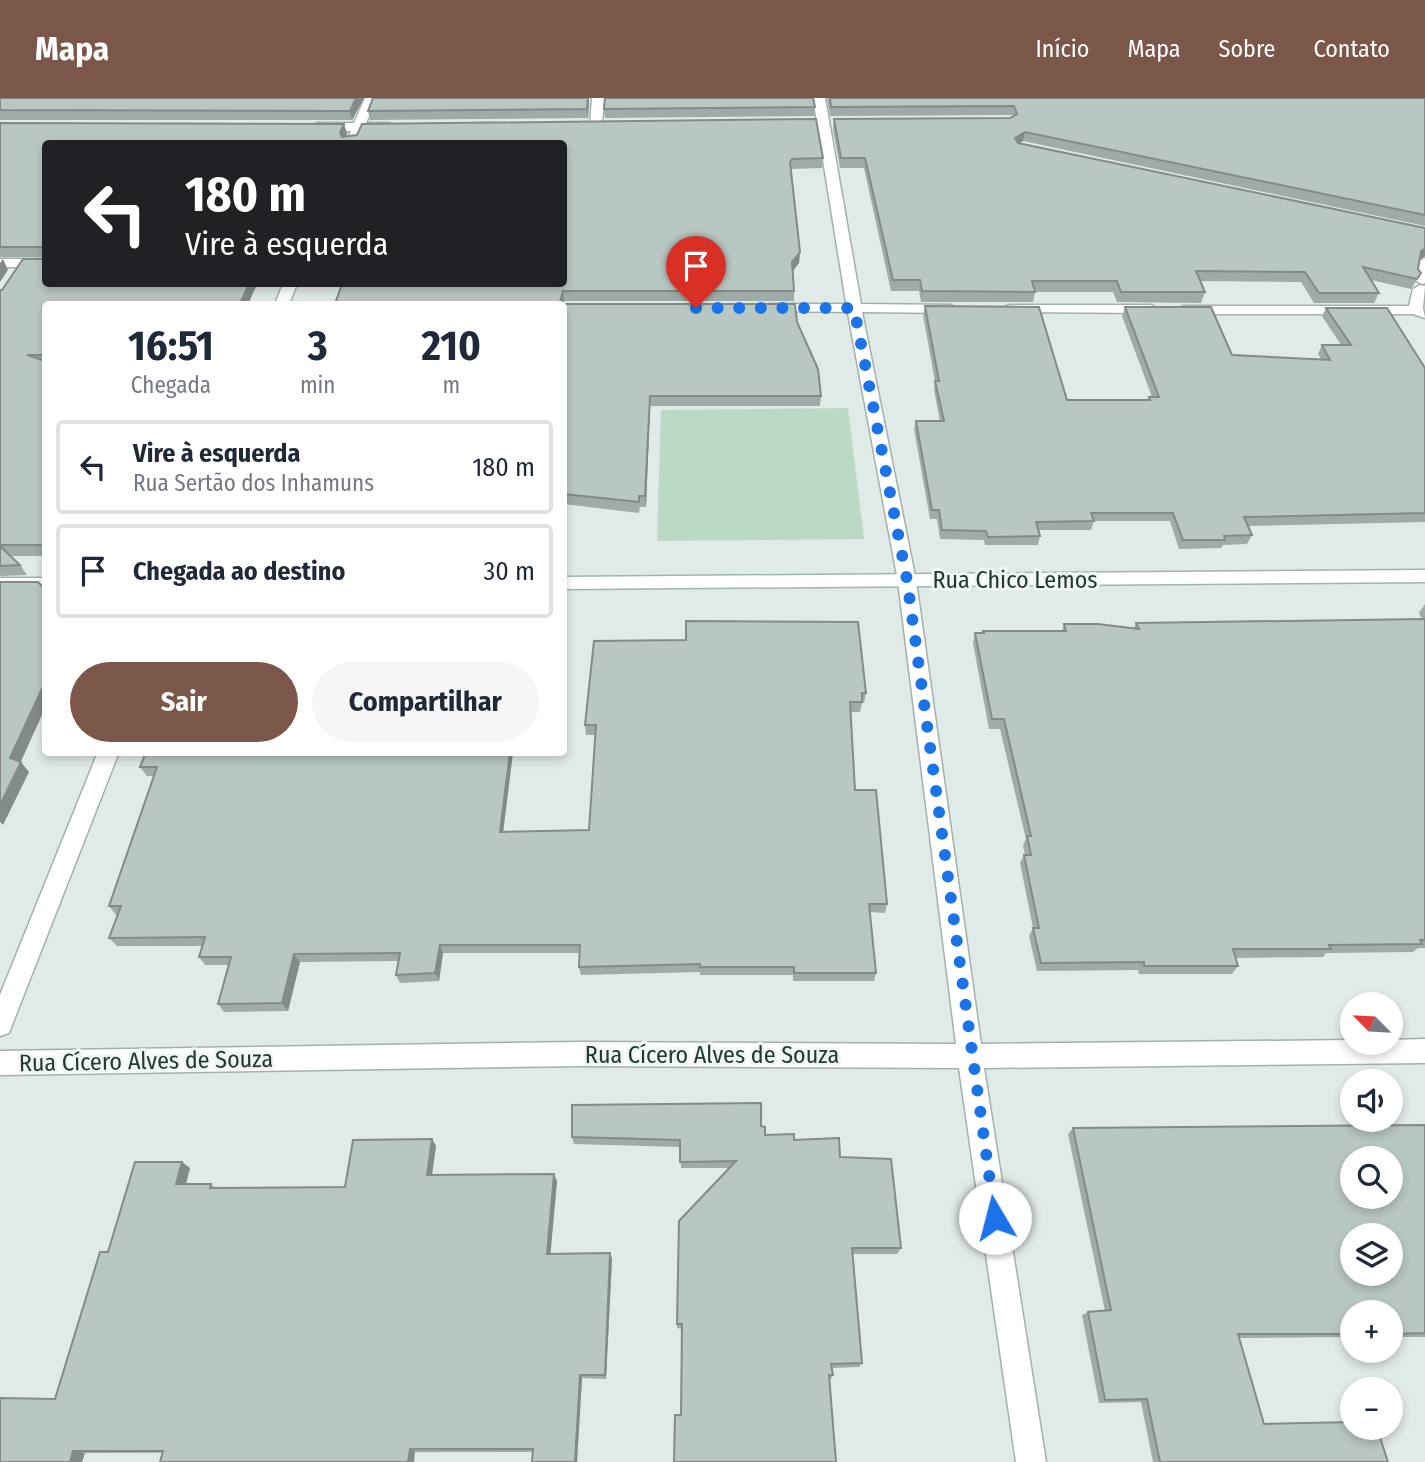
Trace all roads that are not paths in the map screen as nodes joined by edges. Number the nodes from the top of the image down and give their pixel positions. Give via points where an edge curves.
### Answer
1 (371, 98) edge
2 (598, 98) edge
3 (819, 98) edge
4 (582, 125) edge
5 (304, 127) edge
6 (359, 127) junction
7 (401, 127) edge
8 (353, 140) edge
9 (1425, 262) edge
10 (0, 263) edge
11 (42, 264) edge
12 (757, 308) edge
13 (854, 308) junction
14 (965, 309) edge
15 (993, 309) edge
16 (1420, 312) edge
17 (1425, 576) edge
18 (907, 580) junction
19 (567, 583) edge
20 (0, 584) edge
21 (42, 584) edge
22 (107, 756) edge
23 (0, 1024) edge
24 (1425, 1051) edge
25 (970, 1056) junction
26 (0, 1063) edge
27 (1031, 1462) edge

1 - 6 street
2 - 4 street via 603,125
3 - 13 street
5 - 6 street
6 - 7 street
6 - 8 street
9 - 16 street
10 - 11 street via 19,269
12 - 13 street
13 - 14 street
13 - 18 street
15 - 16 street
17 - 18 street, Rua Chico Lemos
18 - 19 street, Rua Chico Lemos
18 - 25 street
20 - 21 street
22 - 23 street
24 - 25 street, Rua Cícero Alves de Souza
25 - 26 street, Rua Cícero Alves de Souza via 579,1054
25 - 27 street

